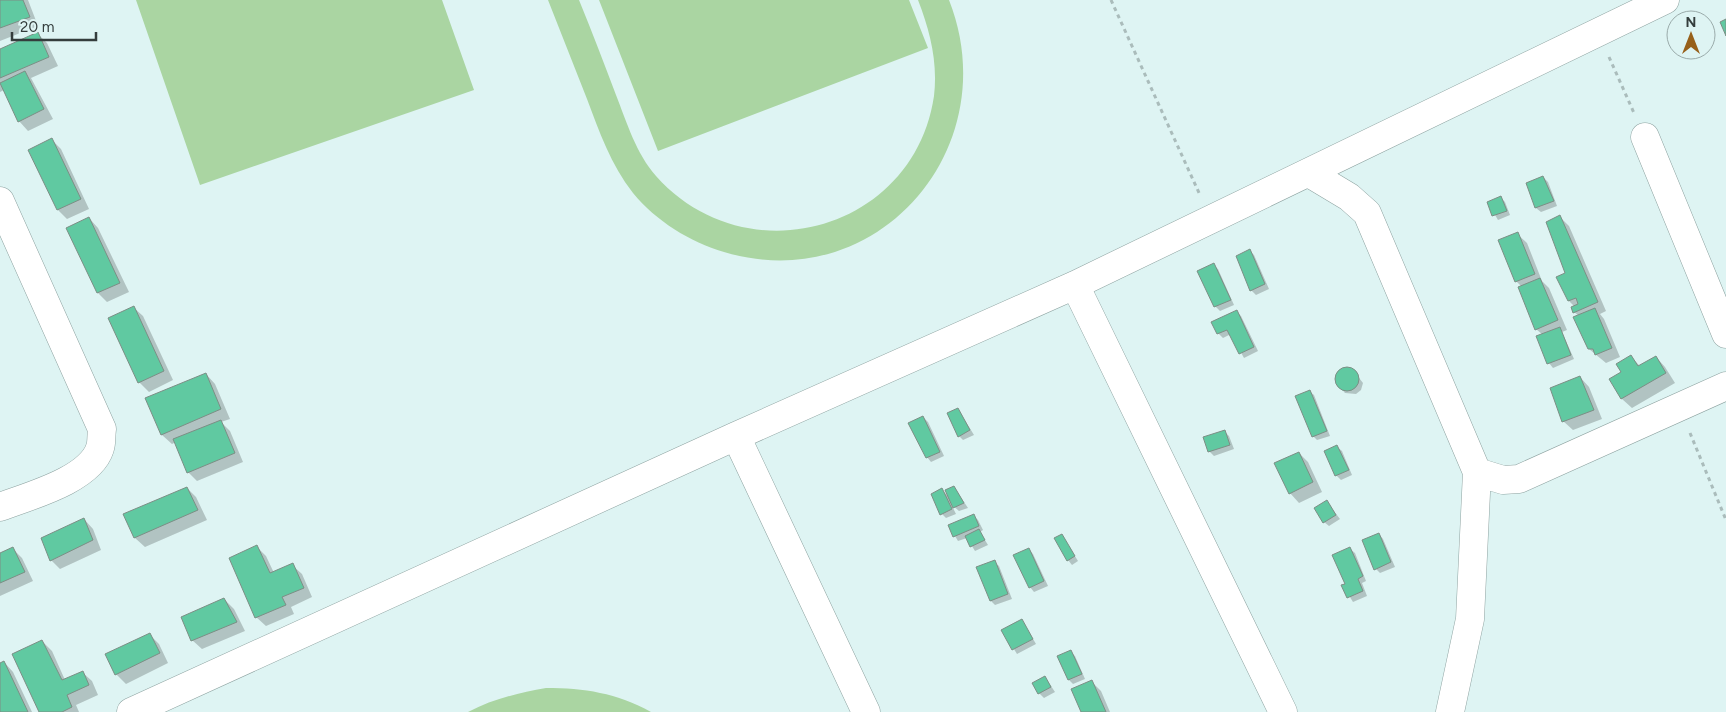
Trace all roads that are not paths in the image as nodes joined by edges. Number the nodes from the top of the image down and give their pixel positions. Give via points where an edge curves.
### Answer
1 (1665, 0) edge
2 (1645, 137) road end
3 (1309, 173) junction
4 (0, 200) edge
5 (1076, 284) junction
6 (1726, 334) edge
7 (1726, 386) edge
8 (736, 436) junction
9 (1477, 472) junction
10 (0, 508) edge
11 (131, 712) edge
12 (866, 712) edge
13 (1283, 712) edge
14 (1450, 712) edge

1 - 3 street
2 - 6 street
3 - 5 street
3 - 9 street via 1349,197 1367,213
4 - 10 street via 102,429 100,448 92,463 78,475
5 - 8 street
5 - 13 street
7 - 9 street via 1519,479 1503,480
8 - 11 street
8 - 12 street
9 - 14 street via 1470,619

